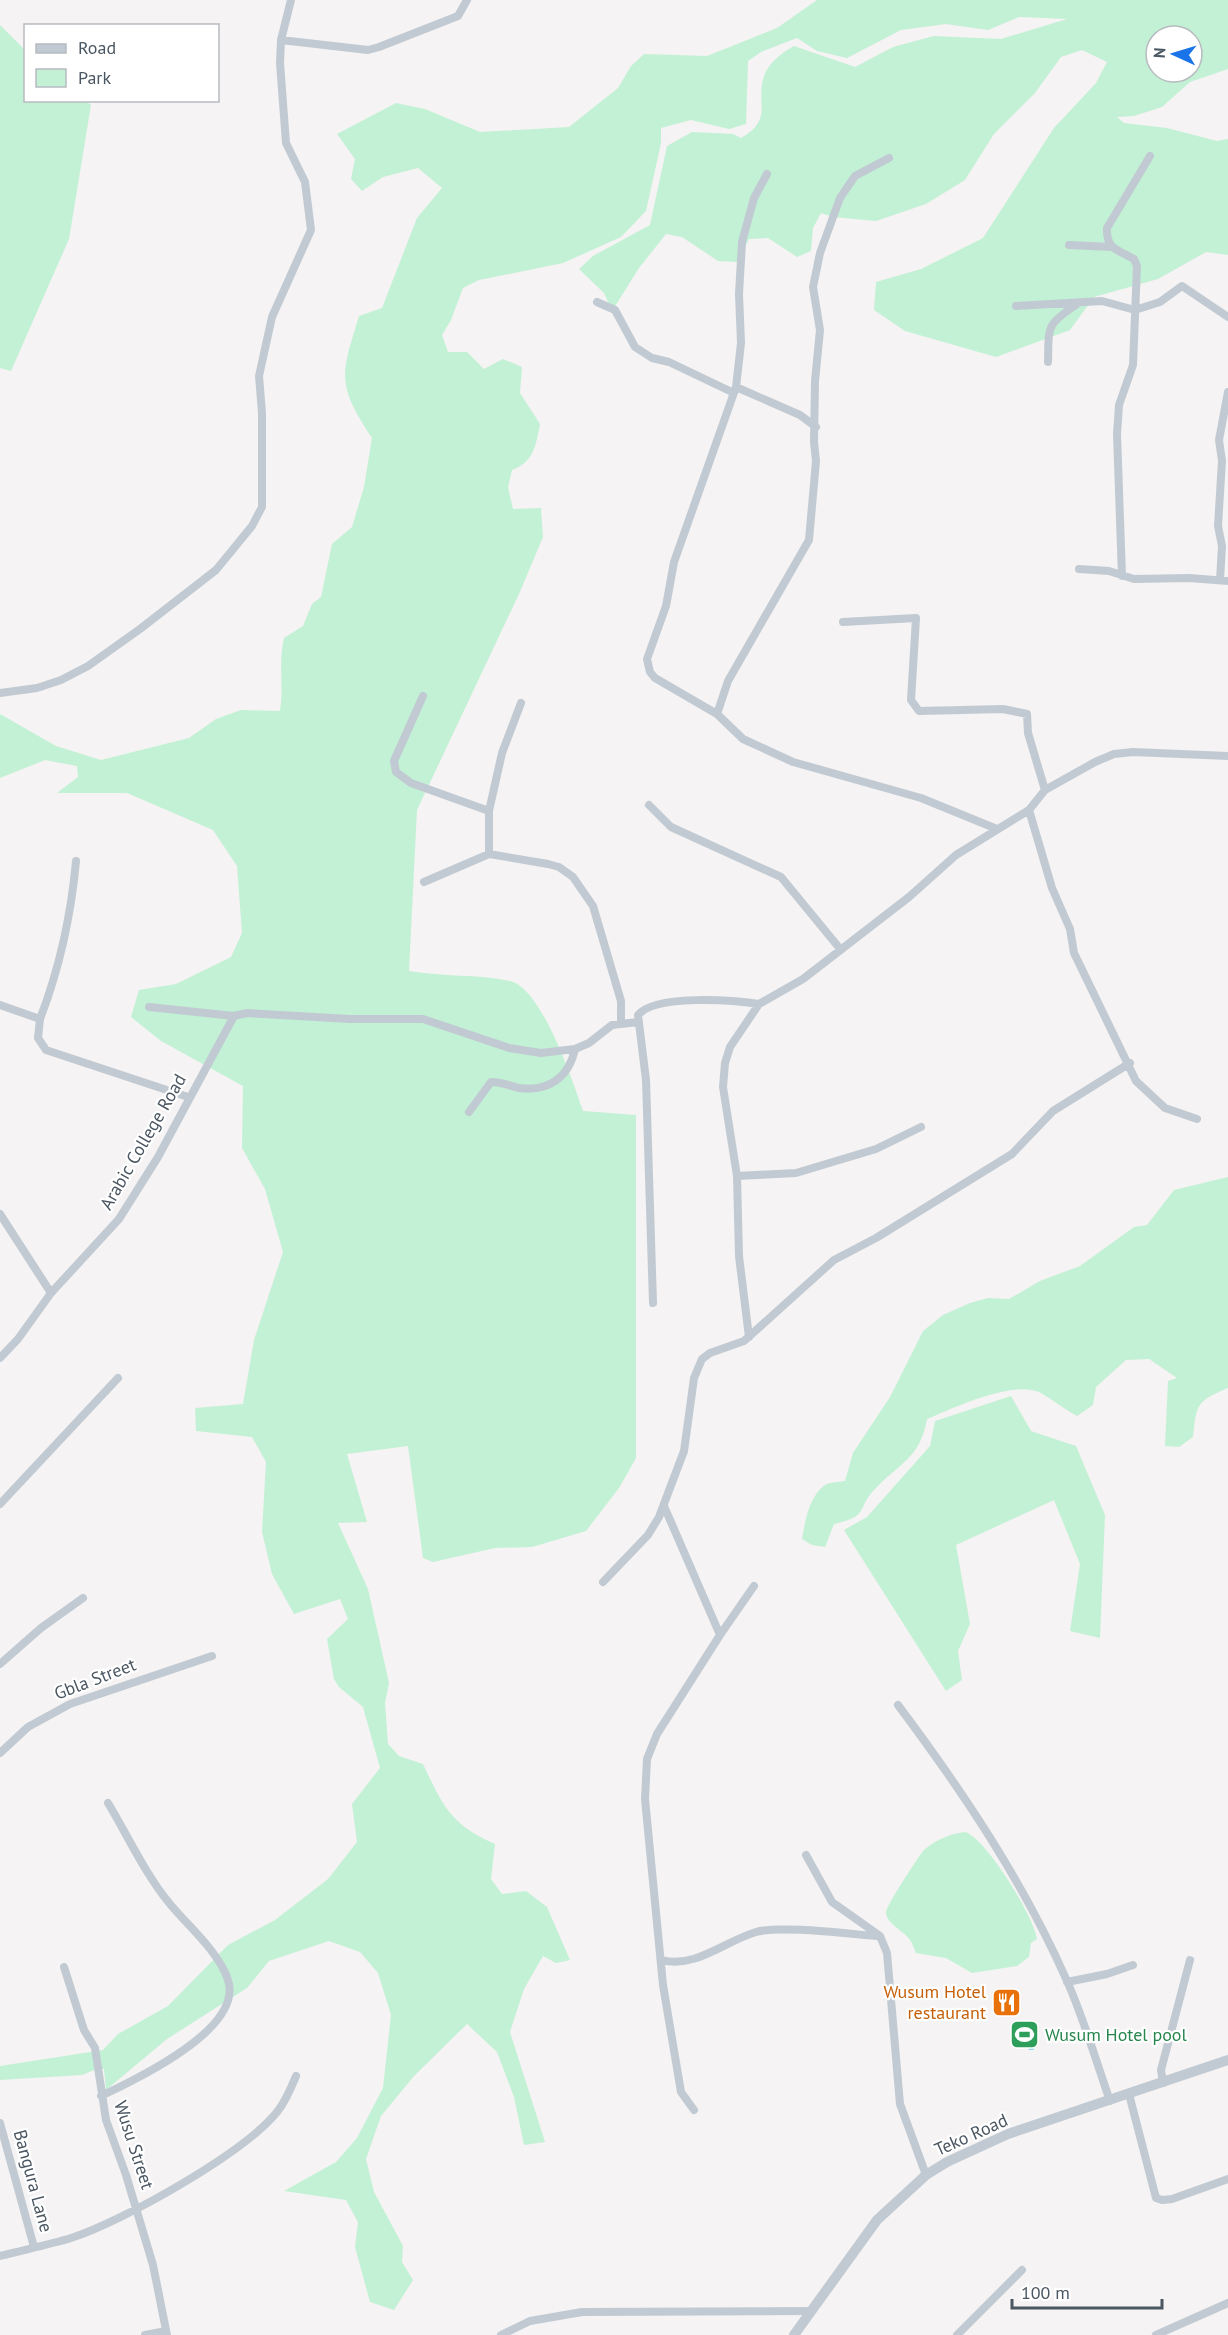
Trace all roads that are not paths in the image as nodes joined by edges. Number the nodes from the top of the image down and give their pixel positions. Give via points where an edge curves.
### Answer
1 (291, 0) edge
2 (467, 0) edge
3 (281, 40) junction
4 (1150, 156) dead end
5 (889, 158) dead end
6 (766, 174) dead end
7 (1069, 246) dead end
8 (1111, 247) junction
9 (597, 302) dead end
10 (1076, 305) junction
11 (1016, 306) dead end
12 (1135, 310) junction
13 (1228, 317) edge
14 (1048, 362) dead end
15 (735, 390) junction
16 (1228, 392) edge
17 (816, 427) junction
18 (1079, 569) dead end
19 (1122, 576) junction
20 (1224, 580) edge
21 (843, 622) dead end
22 (0, 693) edge
23 (423, 696) dead end
24 (521, 704) dead end
25 (717, 714) junction
26 (1228, 756) edge
27 (1045, 790) junction
28 (649, 805) dead end
29 (1029, 810) junction
30 (489, 811) junction
31 (997, 829) junction
32 (489, 854) junction
33 (76, 861) dead end
34 (424, 882) dead end
35 (841, 950) junction
36 (759, 1004) junction
37 (0, 1005) edge
38 (149, 1007) dead end
39 (234, 1016) junction
40 (40, 1019) junction
41 (638, 1022) junction
42 (621, 1023) junction
43 (575, 1049) junction
44 (1130, 1063) junction
45 (188, 1097) junction
46 (469, 1112) dead end
47 (1197, 1119) dead end
48 (921, 1127) dead end
49 (737, 1176) junction
50 (0, 1214) edge
51 (51, 1293) junction
52 (653, 1303) dead end
53 (749, 1337) junction
54 (0, 1358) edge
55 (118, 1378) dead end
56 (0, 1504) edge
57 (663, 1506) junction
58 (603, 1582) dead end
59 (754, 1586) dead end
60 (83, 1598) dead end
61 (720, 1635) junction
62 (212, 1656) dead end
63 (0, 1664) edge
64 (898, 1705) dead end
65 (0, 1753) edge
66 (108, 1803) dead end
67 (806, 1855) dead end
68 (880, 1936) junction
69 (662, 1960) junction
70 (1190, 1960) dead end
71 (1133, 1965) dead end
72 (64, 1967) dead end
73 (1067, 1982) junction
74 (1228, 2060) edge
75 (296, 2076) dead end
76 (1163, 2083) junction
77 (1129, 2094) junction
78 (101, 2096) junction
79 (1110, 2101) junction
80 (694, 2110) dead end
81 (0, 2123) edge
82 (926, 2175) junction
83 (1228, 2179) edge
84 (137, 2208) junction
85 (34, 2247) junction
86 (0, 2256) edge
87 (1022, 2270) dead end
88 (1228, 2303) edge
89 (812, 2311) junction
90 (166, 2333) edge
91 (145, 2335) edge
92 (501, 2335) edge
93 (794, 2335) edge
94 (957, 2335) edge
95 (1156, 2335) edge

1 - 3 street
2 - 3 street via 458,16 368,50
3 - 22 street via 286,143 305,182 311,230 272,317 259,376 262,507 252,526 216,570 88,666 37,688
4 - 8 street via 1107,228
5 - 17 street via 855,177 840,198 820,254 813,287 820,330
6 - 15 street via 754,198 742,242 741,343
7 - 8 street
8 - 12 street via 1134,259 1137,266
9 - 15 street via 615,310 635,347 652,358
10 - 11 street
10 - 12 street via 1102,301
10 - 14 street via 1058,316 1050,327
12 - 13 street via 1160,302 1182,286
12 - 19 street via 1133,365 1119,405 1117,434
15 - 17 street via 800,415
15 - 25 street via 674,561 666,606 647,659 655,678
16 - 20 street via 1219,440 1222,462 1218,526
17 - 25 street via 809,540 728,681
18 - 19 street
19 - 20 street
21 - 27 street via 916,618 911,700 914,706 919,711 1003,709 1028,714 1028,733
23 - 30 street via 394,761 396,772 411,783
24 - 30 street via 502,753
25 - 31 street via 743,739 793,762 921,798
26 - 27 street via 1114,754
27 - 29 street
28 - 35 street via 672,827 781,877
29 - 31 street
29 - 44 street via 1052,888 1070,929 1074,953
30 - 32 street
31 - 35 street via 956,855
32 - 34 street
32 - 42 street via 560,867 581,886 593,906 621,1001
33 - 40 street via 71,909 57,974
35 - 36 street via 803,979
36 - 41 street via 682,999 642,1009
36 - 49 street via 730,1047 724,1063 723,1087
37 - 40 street
38 - 39 street
39 - 43 street via 247,1013 423,1019 509,1048 541,1053
39 - 45 street, Arabic College Road
40 - 45 street via 38,1038 46,1050
41 - 42 street
41 - 52 street via 646,1080
42 - 43 street
43 - 46 street via 572,1064 560,1079 543,1088 491,1082
44 - 47 street via 1136,1081 1149,1095 1166,1108
44 - 53 street via 1053,1111 1012,1154 834,1260
45 - 51 street, Arabic College Road via 158,1157 119,1219
48 - 49 street via 876,1149 796,1173
49 - 53 street via 739,1256
50 - 51 street
51 - 54 street, Arabic College Road
53 - 57 street via 736,1346 710,1353 696,1369 684,1451
55 - 56 street
57 - 58 street via 648,1535
57 - 61 street
59 - 61 street
60 - 63 street
61 - 69 street via 651,1744 646,1759 645,1799
62 - 65 street, Gbla Street via 69,1704 28,1726
64 - 73 street via 999,1851
66 - 78 street via 157,1887 220,1966 228,1980 229,1994 215,2024 159,2068
67 - 68 street via 832,1902
68 - 69 street via 766,1930 695,1959 675,1964
68 - 82 street via 890,1971 900,2104
69 - 80 street via 681,2092
70 - 76 street via 1163,2059
71 - 73 street
72 - 78 street, Wusu Street via 84,2030 95,2048
73 - 79 street
74 - 76 street, Teko Road
75 - 84 street via 286,2100 257,2132
76 - 77 street, Teko Road
77 - 79 street, Teko Road
77 - 83 street via 1156,2198 1172,2199
78 - 84 street, Wusu Street
79 - 82 street, Teko Road via 1008,2134
81 - 85 street, Bangura Lane
82 - 89 street, Teko Road via 878,2220
84 - 85 street via 72,2238
84 - 90 street, Wusu Street
85 - 86 street
87 - 94 street
88 - 95 street
89 - 92 street via 582,2312 530,2321
89 - 93 street, Teko Road
90 - 91 street

